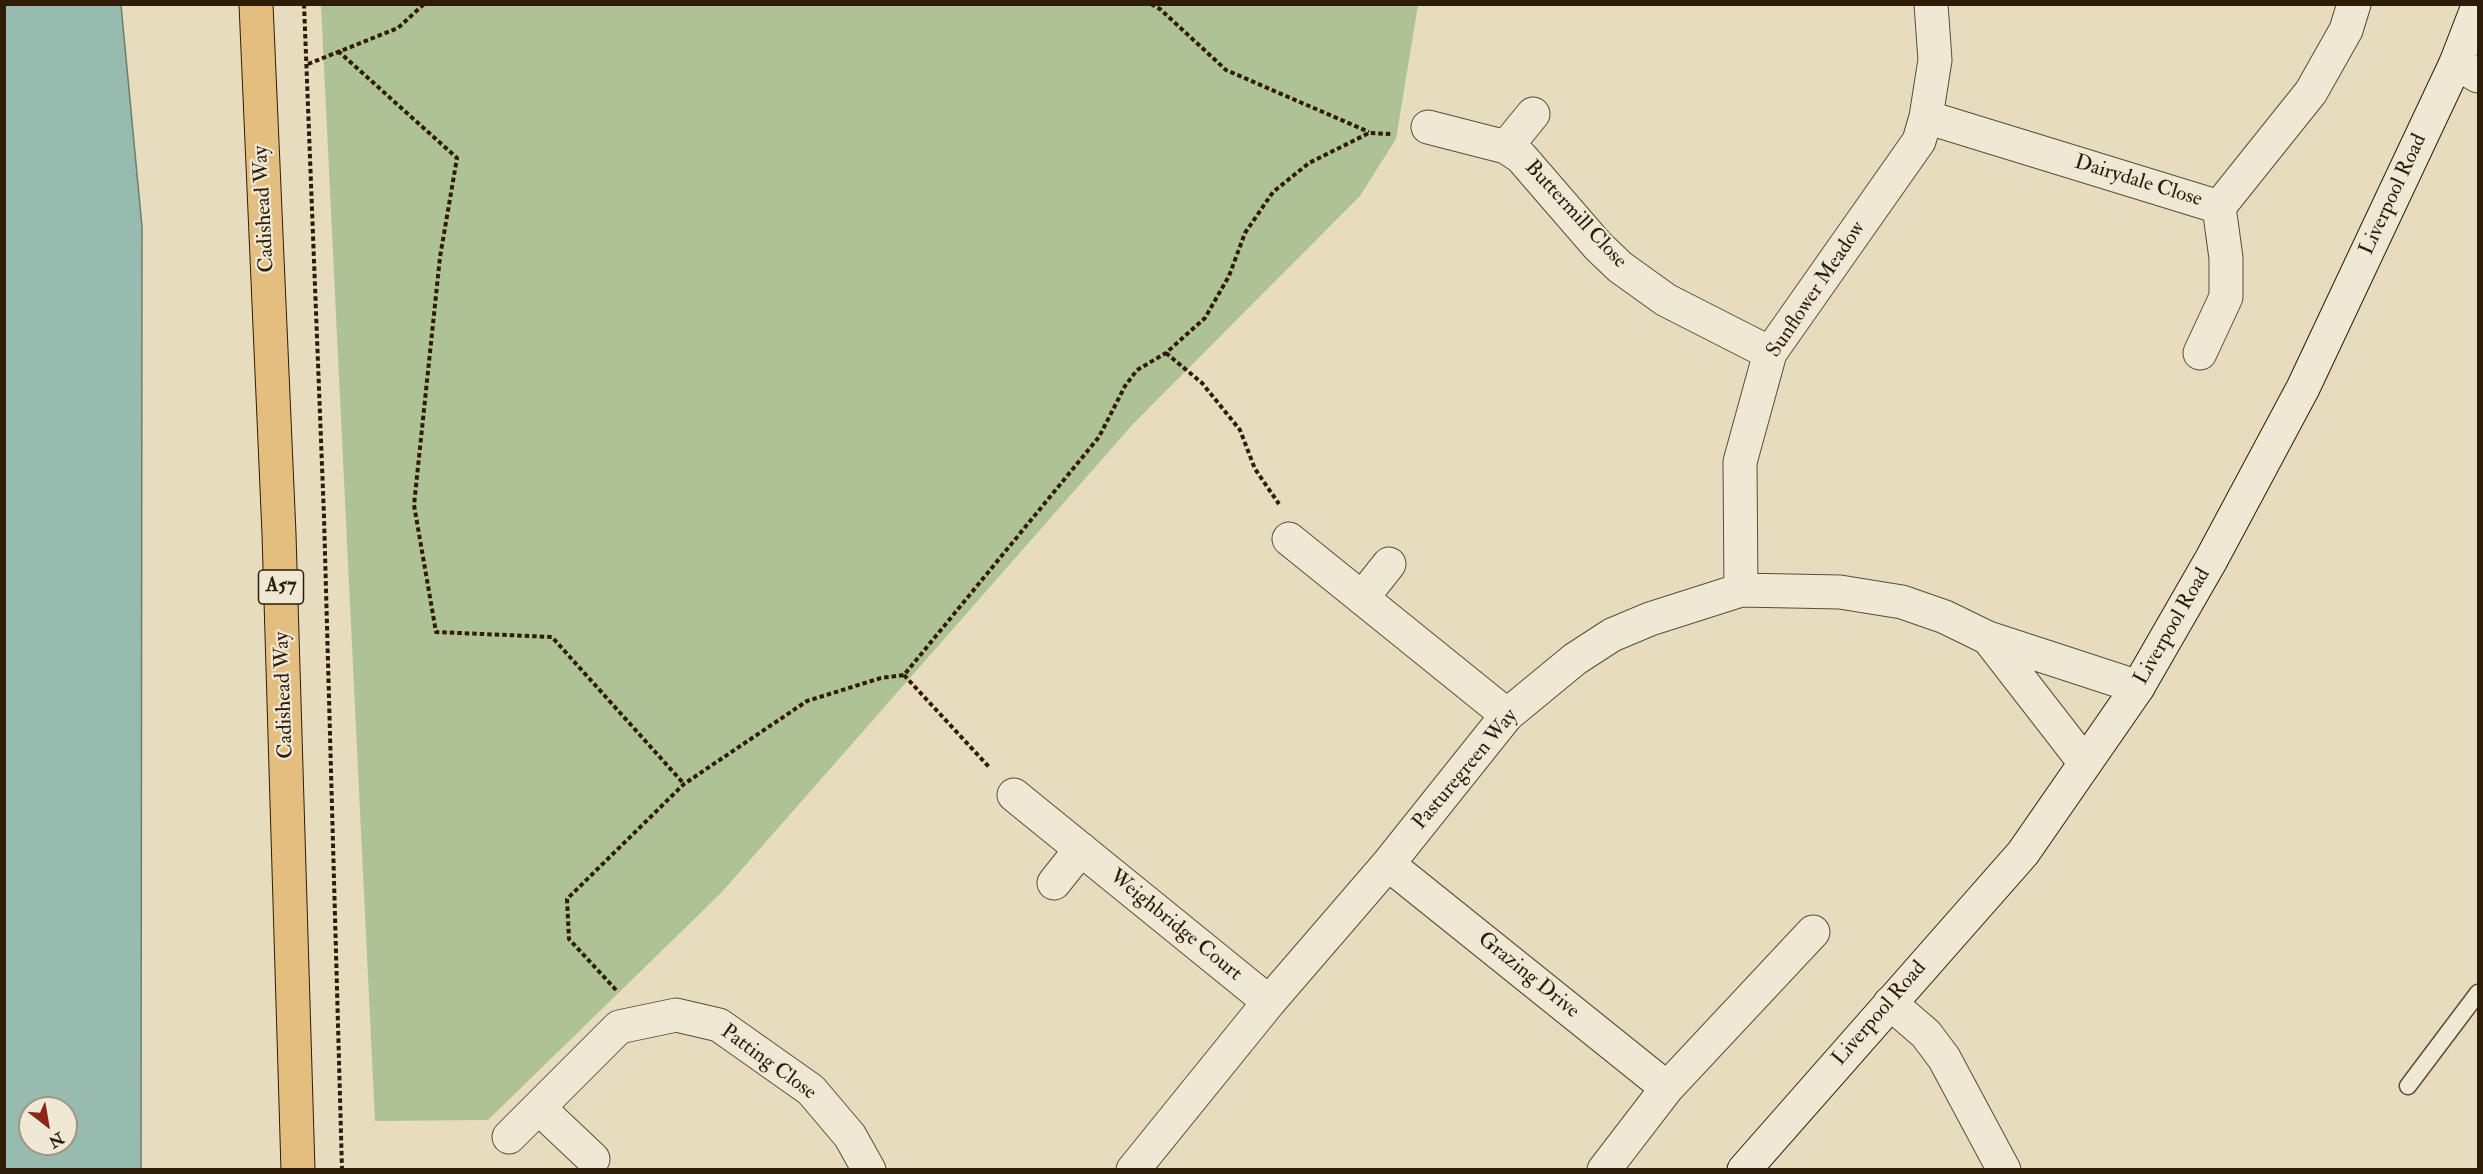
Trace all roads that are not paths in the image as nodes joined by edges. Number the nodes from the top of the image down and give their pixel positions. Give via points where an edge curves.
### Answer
1 (255, 4) edge
2 (1931, 4) edge
3 (2354, 4) edge
4 (2478, 6) edge
5 (2467, 70) edge
6 (1533, 114) dead end
7 (1926, 117) junction
8 (1428, 127) road end
9 (1506, 147) junction
10 (2219, 207) junction
11 (1770, 353) junction
12 (2200, 353) dead end
13 (1289, 539) road end
14 (1389, 564) dead end
15 (1741, 590) junction
16 (1362, 598) junction
17 (1988, 638) junction
18 (2138, 687) junction
19 (1507, 715) junction
20 (2085, 763) junction
21 (1014, 795) road end
22 (1081, 849) junction
23 (1388, 864) junction
24 (1054, 883) dead end
25 (1813, 932) dead end
26 (2478, 993) edge
27 (1269, 1002) junction
28 (1890, 1003) junction
29 (2408, 1086) dead end
30 (1667, 1088) junction
31 (539, 1108) junction
32 (509, 1137) dead end
33 (593, 1159) dead end
34 (298, 1170) edge
35 (870, 1170) edge
36 (1133, 1170) edge
37 (1604, 1170) edge
38 (1744, 1170) edge
39 (2004, 1170) edge

1 - 34 highway, Cadishead Way / A57 via 280,545
2 - 7 street, Sunflower Meadow via 1935,60
3 - 10 street, Dairydale Close via 2346,30 2311,92
4 - 5 street, Liverpool Road
5 - 18 street, Liverpool Road via 2211,561
6 - 9 street, Buttermill Close
7 - 10 street, Dairydale Close
7 - 11 street, Sunflower Meadow via 1918,141
8 - 9 street, Buttermill Close
9 - 11 street, Buttermill Close via 1521,157 1620,267 1666,300
10 - 12 street via 2226,258 2226,297
11 - 15 street, Sunflower Meadow via 1740,462
13 - 16 street
14 - 16 street
15 - 17 street, Pasturegreen Way via 1840,592 1902,602
15 - 19 street, Pasturegreen Way via 1612,635 1575,659
16 - 19 street
17 - 18 street, Pasturegreen Way
17 - 20 street, Pasturegreen Way
18 - 20 street, Liverpool Road
19 - 23 street, Pasturegreen Way
20 - 28 street, Liverpool Road via 2023,853
21 - 22 street, Weighbridge Court
22 - 24 street
22 - 27 street, Weighbridge Court
23 - 27 street, Pasturegreen Way
23 - 30 street, Grazing Drive
25 - 30 street
26 - 29 lane
27 - 36 street, Pasturegreen Way
28 - 38 street, Liverpool Road
28 - 39 street via 1926,1034 1944,1058
30 - 37 street
31 - 32 street
31 - 33 street
31 - 35 street, Patting Close via 620,1027 670,1003 676,1015 719,1025 811,1090 850,1136

